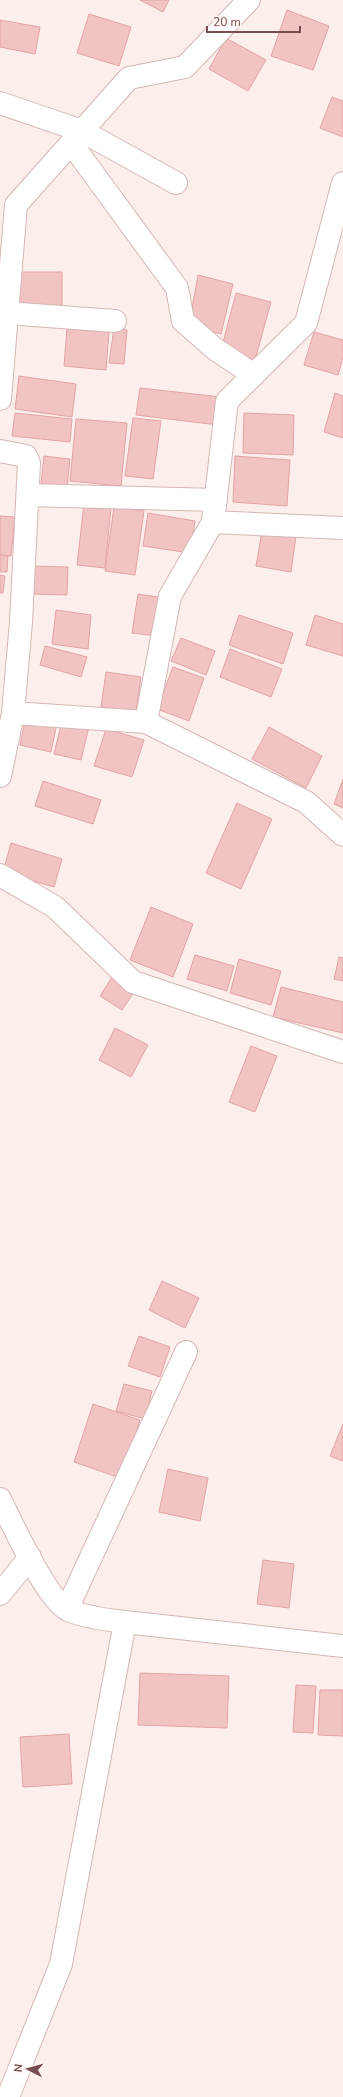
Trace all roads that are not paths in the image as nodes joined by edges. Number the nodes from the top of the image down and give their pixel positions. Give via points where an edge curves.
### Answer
1 (249, 0) edge
2 (0, 103) edge
3 (76, 137) junction
4 (176, 183) dead end
5 (343, 184) edge
6 (5, 309) edge
7 (116, 320) dead end
8 (254, 375) junction
9 (0, 399) edge
10 (0, 451) edge
11 (28, 495) junction
12 (216, 500) junction
13 (213, 522) junction
14 (343, 528) edge
15 (13, 713) junction
16 (146, 722) junction
17 (0, 776) edge
18 (343, 835) edge
19 (0, 875) edge
20 (343, 1052) edge
21 (186, 1352) dead end
22 (0, 1499) edge
23 (30, 1558) junction
24 (0, 1594) edge
25 (67, 1609) junction
26 (125, 1622) junction
27 (343, 1646) edge
28 (8, 2097) edge

1 - 3 street via 185,67 129,78
2 - 3 street
3 - 4 street
3 - 6 street via 16,206
3 - 8 street via 177,288 183,321 214,349
5 - 8 street via 306,323
6 - 7 street
6 - 9 street
8 - 12 street via 227,401
10 - 11 street via 26,456 29,463
11 - 12 street
11 - 15 street
12 - 13 street
13 - 14 street
13 - 16 street via 170,596
15 - 16 street
15 - 17 street
16 - 18 street via 306,802
19 - 20 street via 55,907 133,982
21 - 25 street
22 - 23 street
23 - 24 street
23 - 25 street via 46,1587
25 - 26 street
26 - 27 street
26 - 28 street via 61,1964

